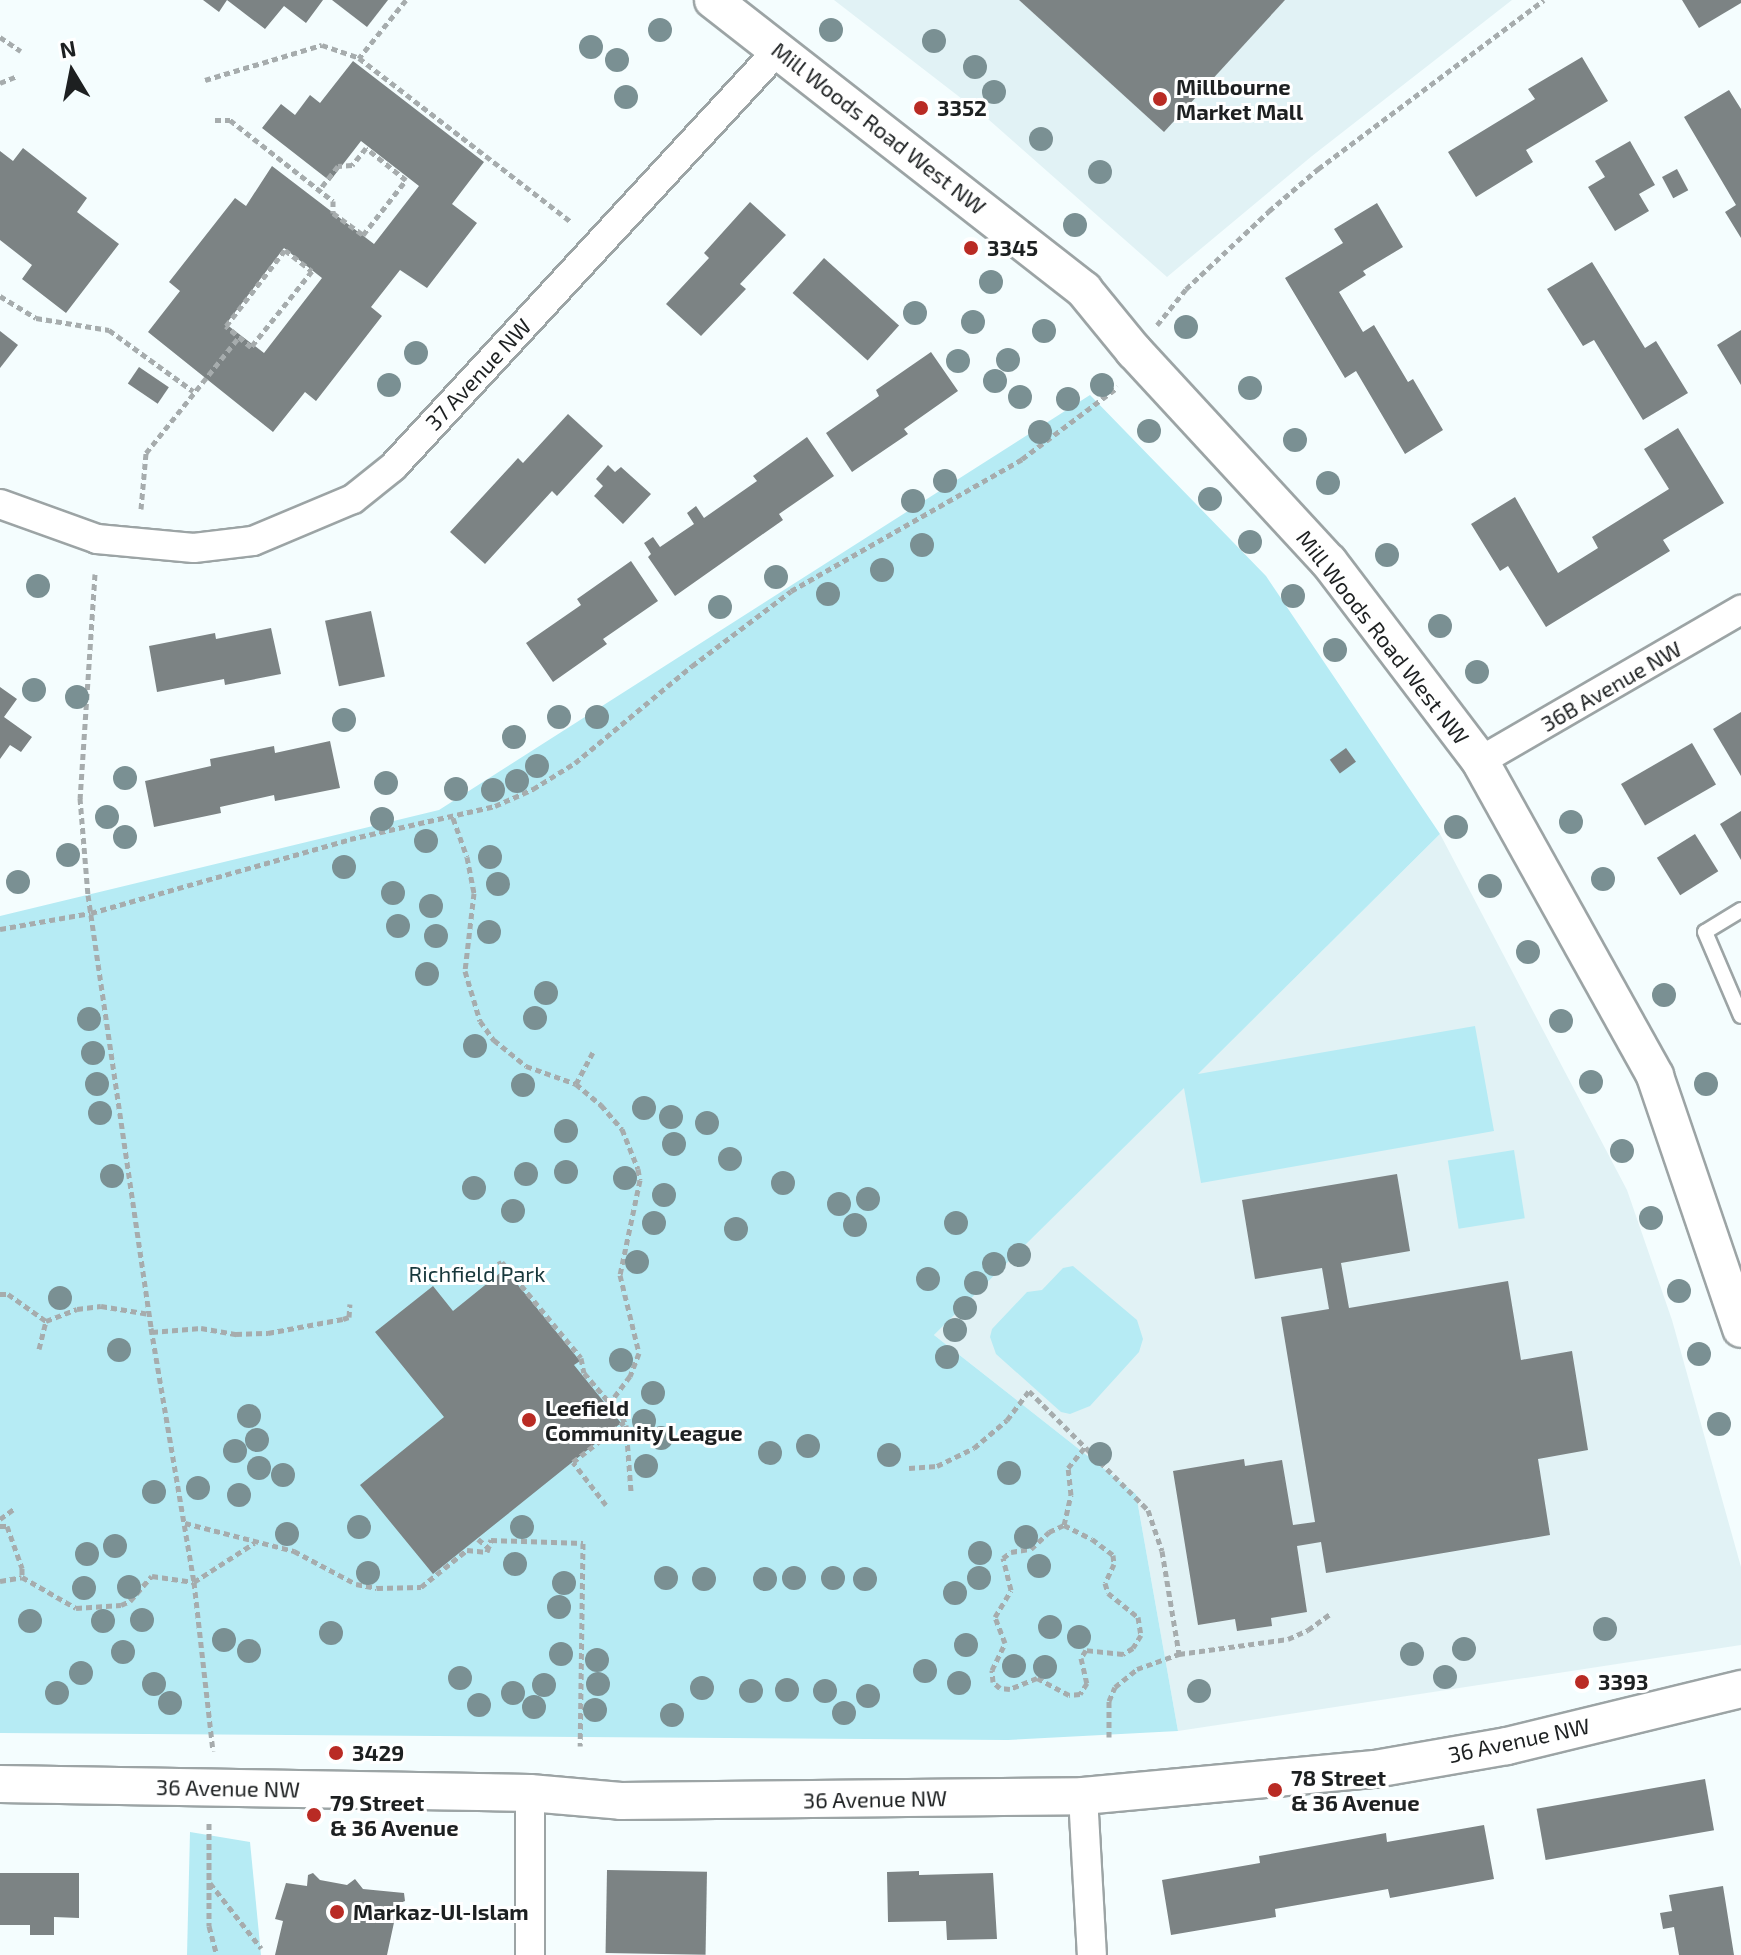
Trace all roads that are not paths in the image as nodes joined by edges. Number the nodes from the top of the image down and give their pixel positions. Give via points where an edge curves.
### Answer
1 (713, 0) edge
2 (779, 49) junction
3 (0, 504) edge
4 (1741, 610) edge
5 (1480, 761) junction
6 (1741, 910) edge
7 (1741, 1016) edge
8 (1741, 1329) edge
9 (1741, 1689) edge
10 (0, 1784) edge
11 (530, 1793) junction
12 (1083, 1796) junction
13 (530, 1955) edge
14 (1092, 1955) edge

1 - 2 street, Mill Woods Road West NW
2 - 3 street, 37 Avenue NW via 393,467 353,499 253,541 194,548 97,539
2 - 5 street, Mill Woods Road West NW via 1084,290 1329,562
4 - 5 street, 36B Avenue NW
5 - 8 street, Mill Woods Road West NW via 1655,1076
6 - 7 lane via 1705,932
9 - 12 street, 36 Avenue NW via 1507,1746 1375,1769
10 - 11 street, 36 Avenue NW
11 - 12 street, 36 Avenue NW via 621,1801
11 - 13 street
12 - 14 street

